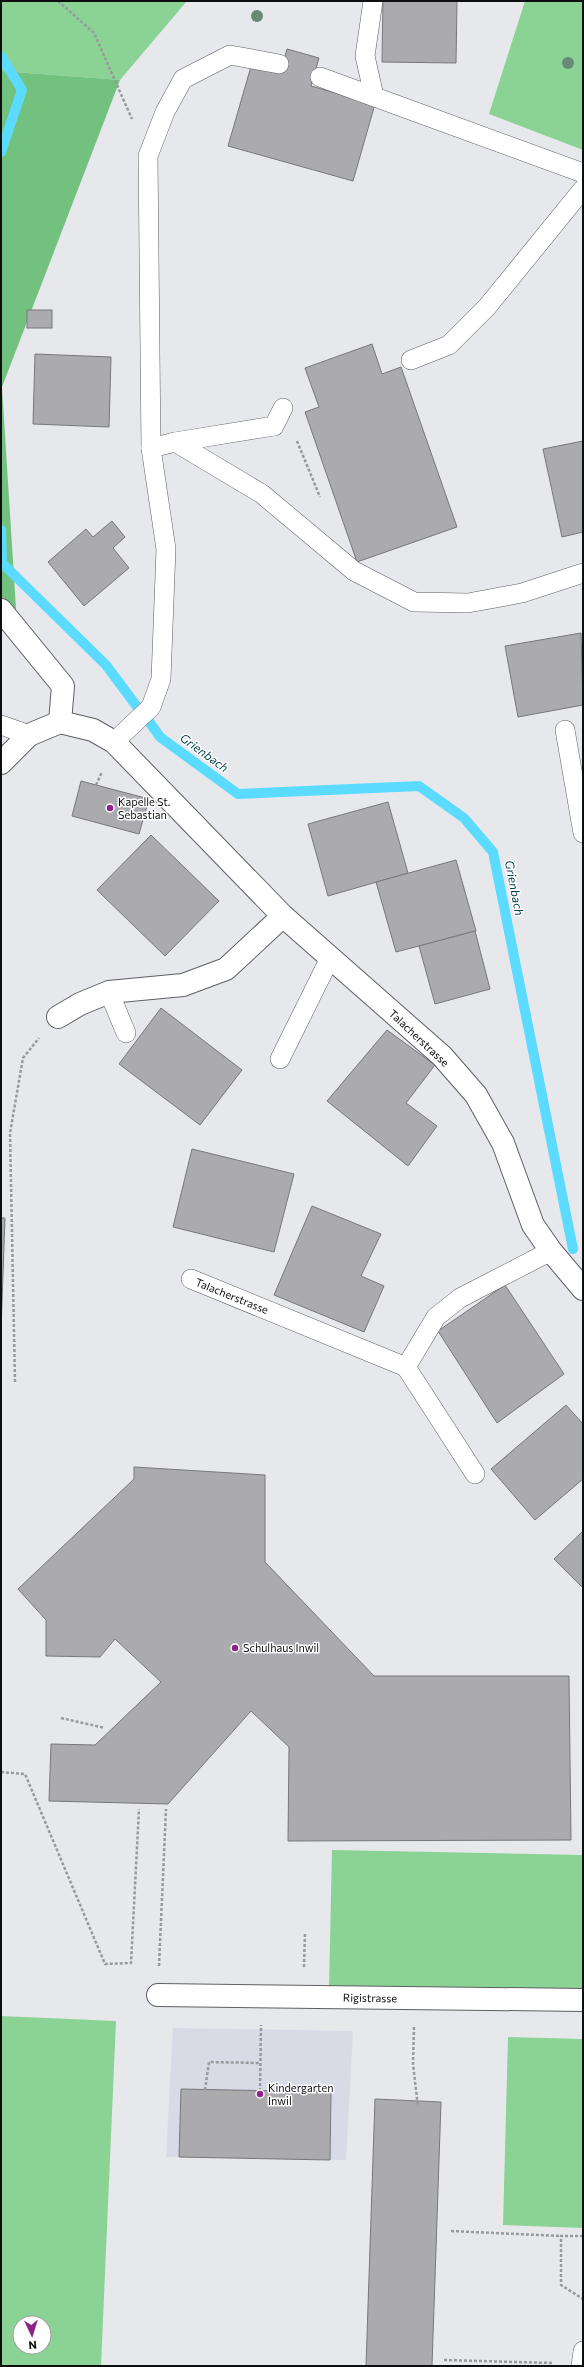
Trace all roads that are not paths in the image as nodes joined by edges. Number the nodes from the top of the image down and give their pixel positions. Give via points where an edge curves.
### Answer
1 (373, 1) edge
2 (279, 64) dead end
3 (320, 77) dead end
4 (374, 96) junction
5 (583, 173) edge
6 (583, 189) edge
7 (411, 360) dead end
8 (283, 408) dead end
9 (175, 442) junction
10 (151, 448) junction
11 (583, 573) edge
12 (1, 610) edge
13 (60, 722) junction
14 (1, 725) edge
15 (565, 730) dead end
16 (29, 735) junction
17 (118, 738) junction
18 (1, 763) edge
19 (583, 833) edge
20 (283, 916) junction
21 (330, 958) junction
22 (109, 992) junction
23 (58, 1017) road end
24 (126, 1033) dead end
25 (280, 1059) dead end
26 (551, 1251) junction
27 (191, 1279) dead end
28 (583, 1289) edge
29 (406, 1367) junction
30 (475, 1474) dead end
31 (158, 1995) road end
32 (583, 2000) edge
33 (583, 2351) edge
34 (581, 2366) edge

1 - 4 lane via 365,56
2 - 10 lane via 230,55 183,79 148,156
3 - 4 lane
4 - 5 lane
6 - 7 lane via 481,313 449,345
8 - 9 lane via 274,426
9 - 10 lane
9 - 11 lane via 262,494 354,571 414,602 475,601 522,593
10 - 17 lane via 166,549 161,679 151,707
12 - 13 street via 63,686
13 - 16 street
13 - 17 street, Talacherstrasse
14 - 16 lane
15 - 19 lane
16 - 18 street
17 - 20 street, Talacherstrasse
20 - 21 street, Talacherstrasse
20 - 22 street via 226,969 183,985
21 - 25 lane
21 - 26 street, Talacherstrasse via 442,1056 476,1095 503,1143 533,1225
22 - 23 street
22 - 24 lane
26 - 28 street, Talacherstrasse
26 - 29 lane via 460,1298 436,1317
27 - 29 lane, Talacherstrasse
29 - 30 lane
31 - 32 street, Rigistrasse
33 - 34 lane

